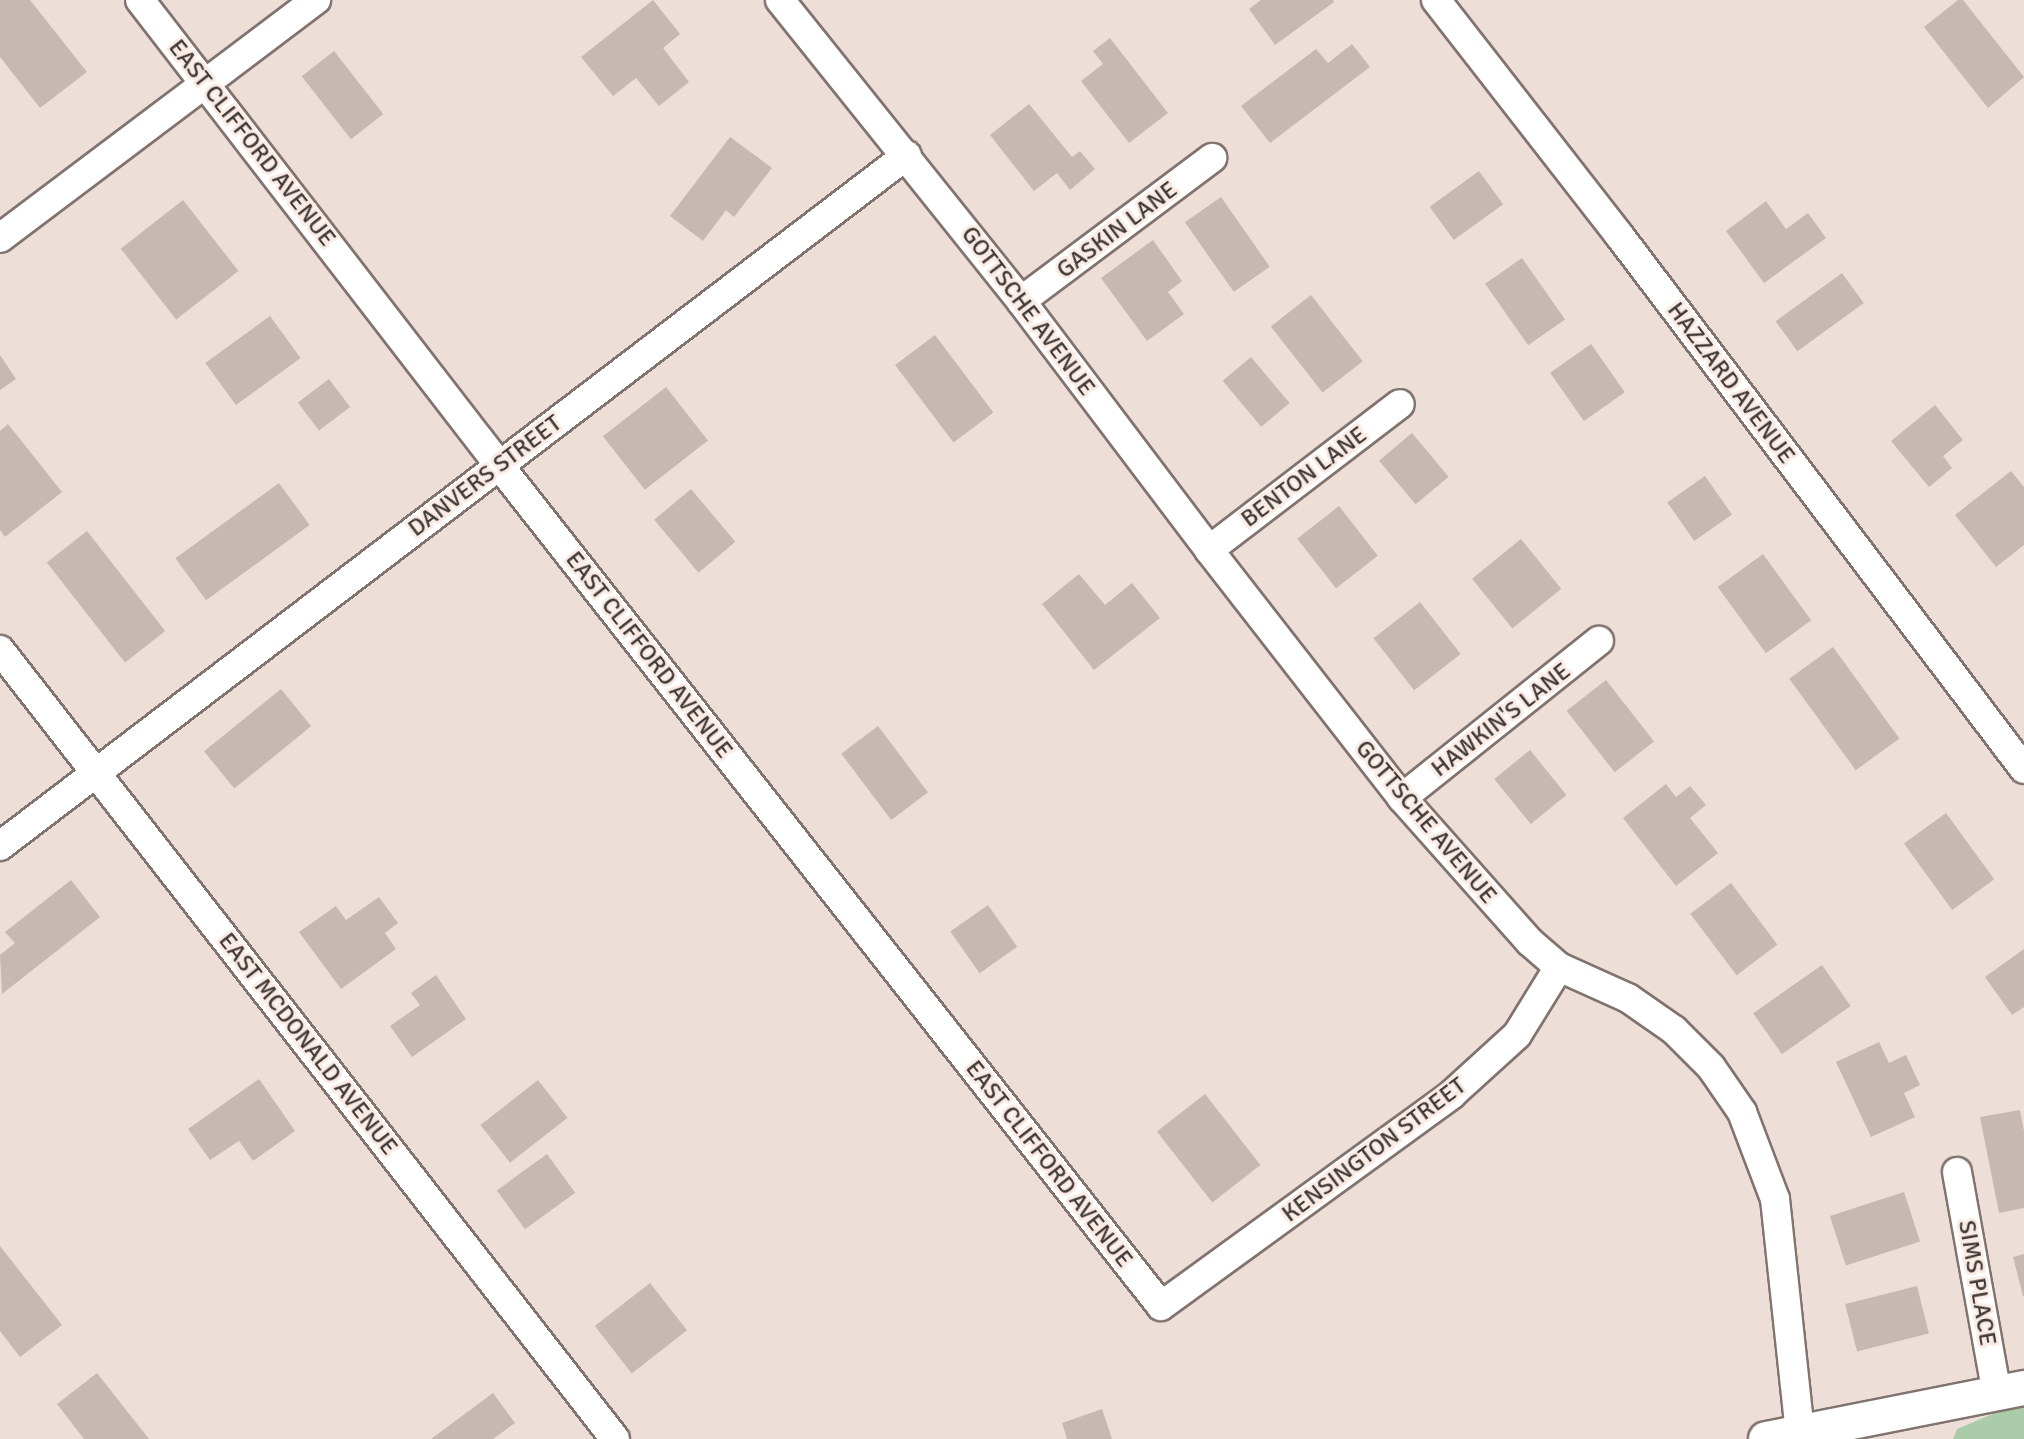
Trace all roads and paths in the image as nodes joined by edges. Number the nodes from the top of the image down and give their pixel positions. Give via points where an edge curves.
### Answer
1 (140, 0) edge
2 (316, 0) edge
3 (780, 0) edge
4 (1436, 0) edge
5 (206, 82) junction
6 (907, 155) junction
7 (1212, 158) dead end
8 (0, 238) edge
9 (1021, 301) junction
10 (1400, 404) dead end
11 (499, 465) junction
12 (1209, 550) junction
13 (1599, 641) dead end
14 (0, 650) edge
15 (2024, 769) edge
16 (96, 773) junction
17 (1402, 798) junction
18 (0, 846) edge
19 (1559, 967) junction
20 (1957, 1172) dead end
21 (1161, 1306) joint
22 (2011, 1391) edge
23 (1800, 1433) junction
24 (615, 1439) edge
25 (1766, 1439) edge

1 - 5 street, EAST CLIFFORD AVENUE
2 - 5 street
3 - 6 street
4 - 15 street, HAZZARD AVENUE
5 - 8 street
5 - 11 street, EAST CLIFFORD AVENUE
6 - 9 street, GOTTSCHE AVENUE
6 - 11 street, DANVERS STREET
7 - 9 street, GASKIN LANE
9 - 12 street, GOTTSCHE AVENUE
10 - 12 street, BENTON LANE
11 - 16 street, DANVERS STREET
11 - 21 street, EAST CLIFFORD AVENUE
12 - 17 street, GOTTSCHE AVENUE
13 - 17 street, HAWKIN'S LANE
14 - 16 street, EAST MCDONALD AVENUE
16 - 18 street, DANVERS STREET
16 - 24 street, EAST MCDONALD AVENUE
17 - 19 street, GOTTSCHE AVENUE via 1530,942
19 - 21 street, KENSINGTON STREET via 1517,1035 1451,1095
19 - 23 street, GOTTSCHE AVENUE via 1628,998 1674,1030 1711,1067 1742,1112 1775,1199
20 - 22 street, SIMS PLACE
22 - 23 street
23 - 25 street

